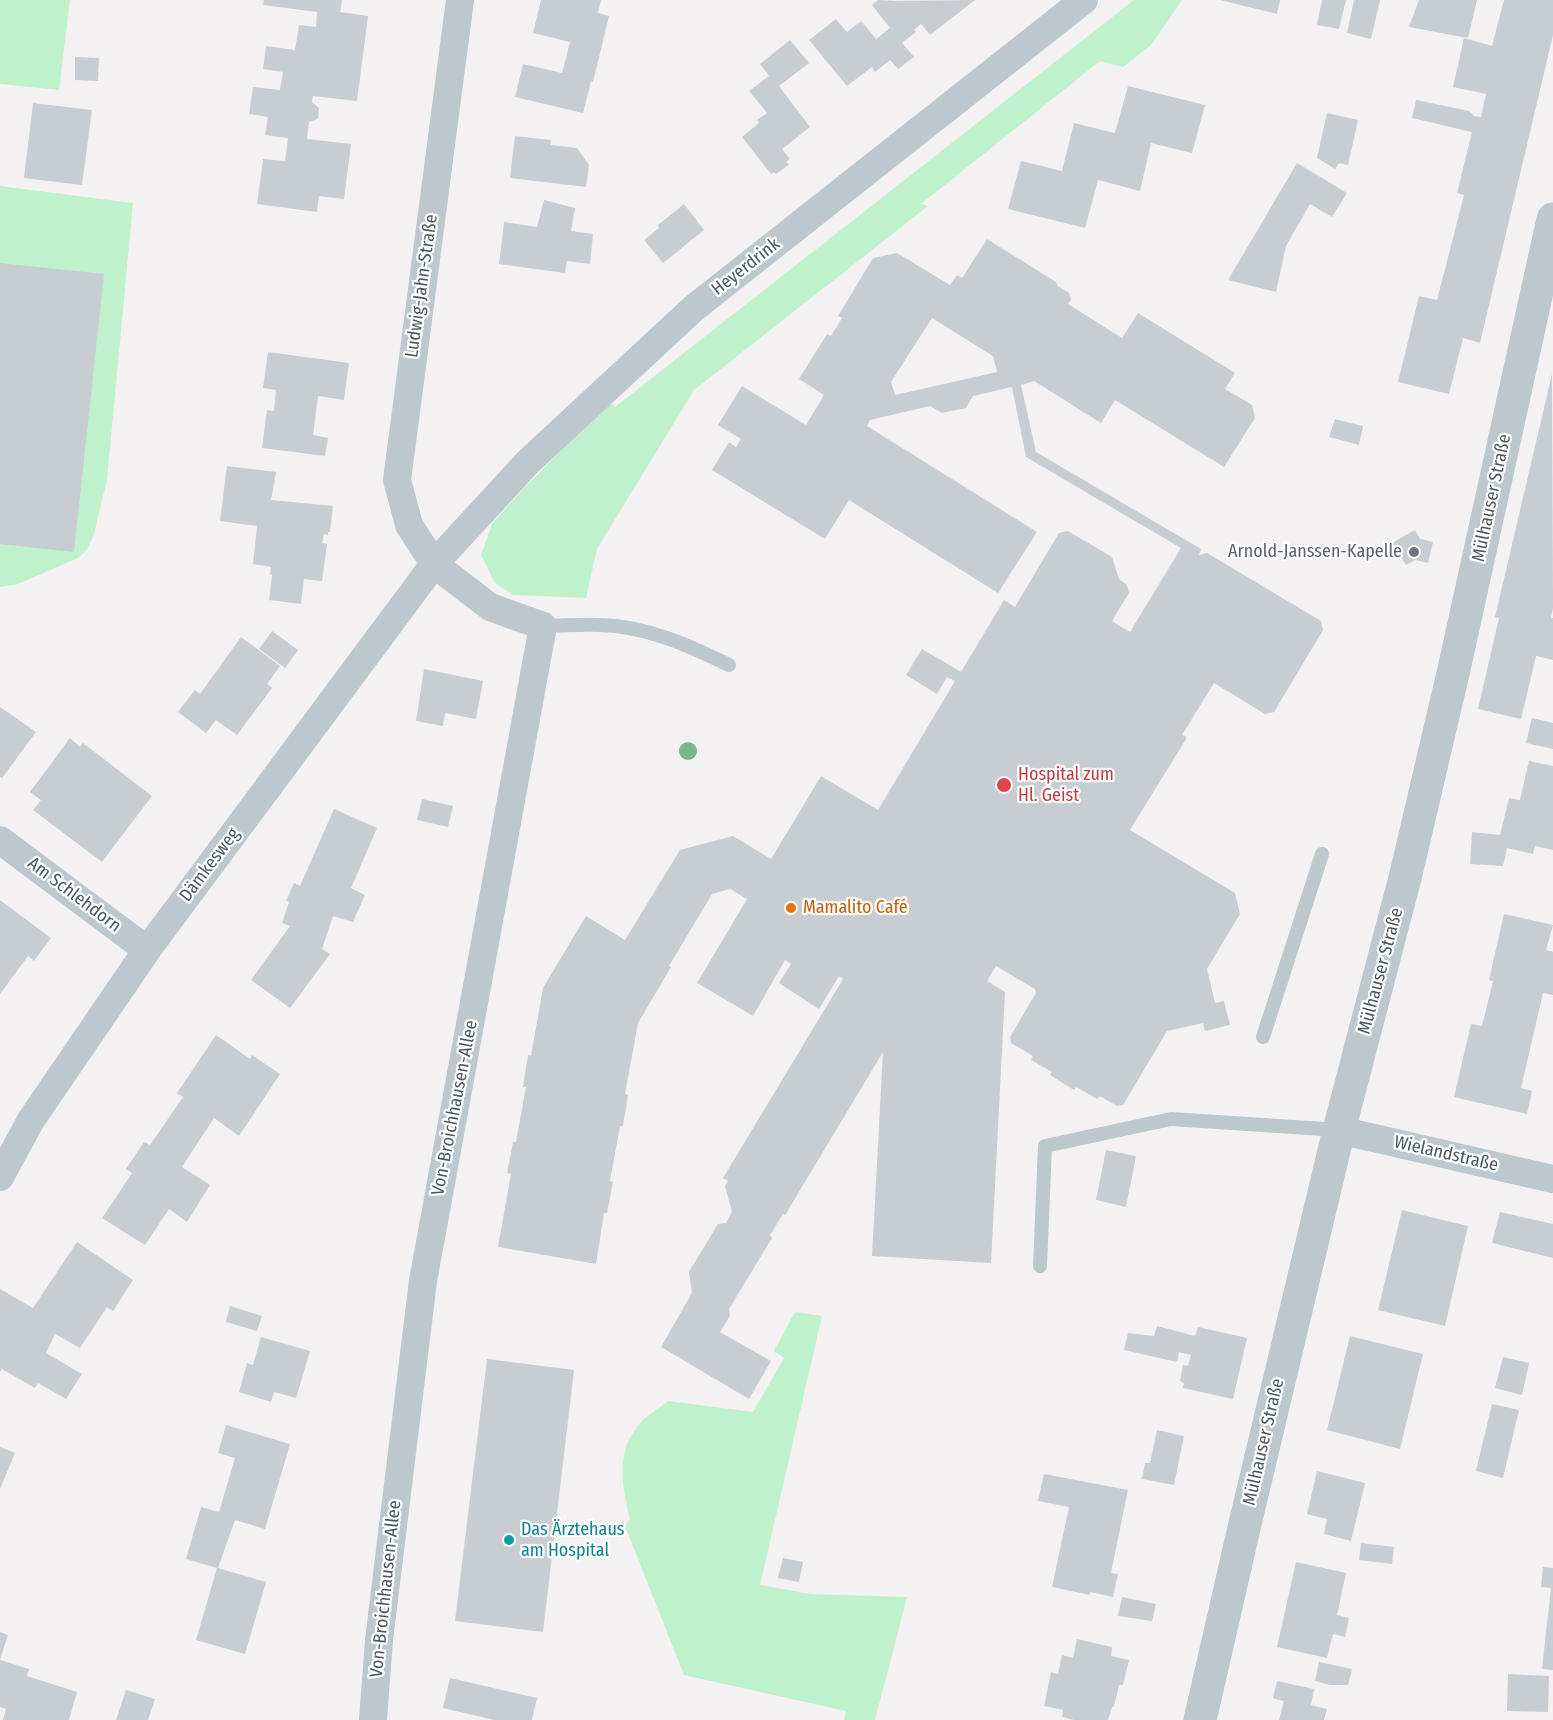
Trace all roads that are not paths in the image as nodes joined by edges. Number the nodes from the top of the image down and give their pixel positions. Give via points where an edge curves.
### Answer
1 (460, 0) edge
2 (1084, 0) edge
3 (1553, 219) edge
4 (434, 564) junction
5 (543, 626) junction
6 (729, 665) dead end
7 (0, 840) edge
8 (1322, 854) dead end
9 (147, 950) junction
10 (1263, 1037) dead end
11 (1339, 1130) junction
12 (0, 1177) edge
13 (1553, 1179) edge
14 (1040, 1266) dead end
15 (374, 1720) edge
16 (1200, 1720) edge

1 - 4 street, Ludwig-Jahn-Straße via 397,480 409,525
2 - 4 street, Heyerdrink via 694,308 528,462
3 - 11 street, Mülhauser Straße via 1452,680
4 - 5 street via 490,607
4 - 9 street, Dämkesweg
5 - 6 lane via 602,625 647,631 687,644
5 - 15 street, Von-Broichhausen-Allee via 423,1281 379,1640
7 - 9 street, Am Schlehdorn
8 - 10 lane
9 - 12 street, Dämkesweg via 31,1120
11 - 13 street, Wielandstraße
11 - 14 lane via 1171,1119 1045,1146
11 - 16 street, Mülhauser Straße

